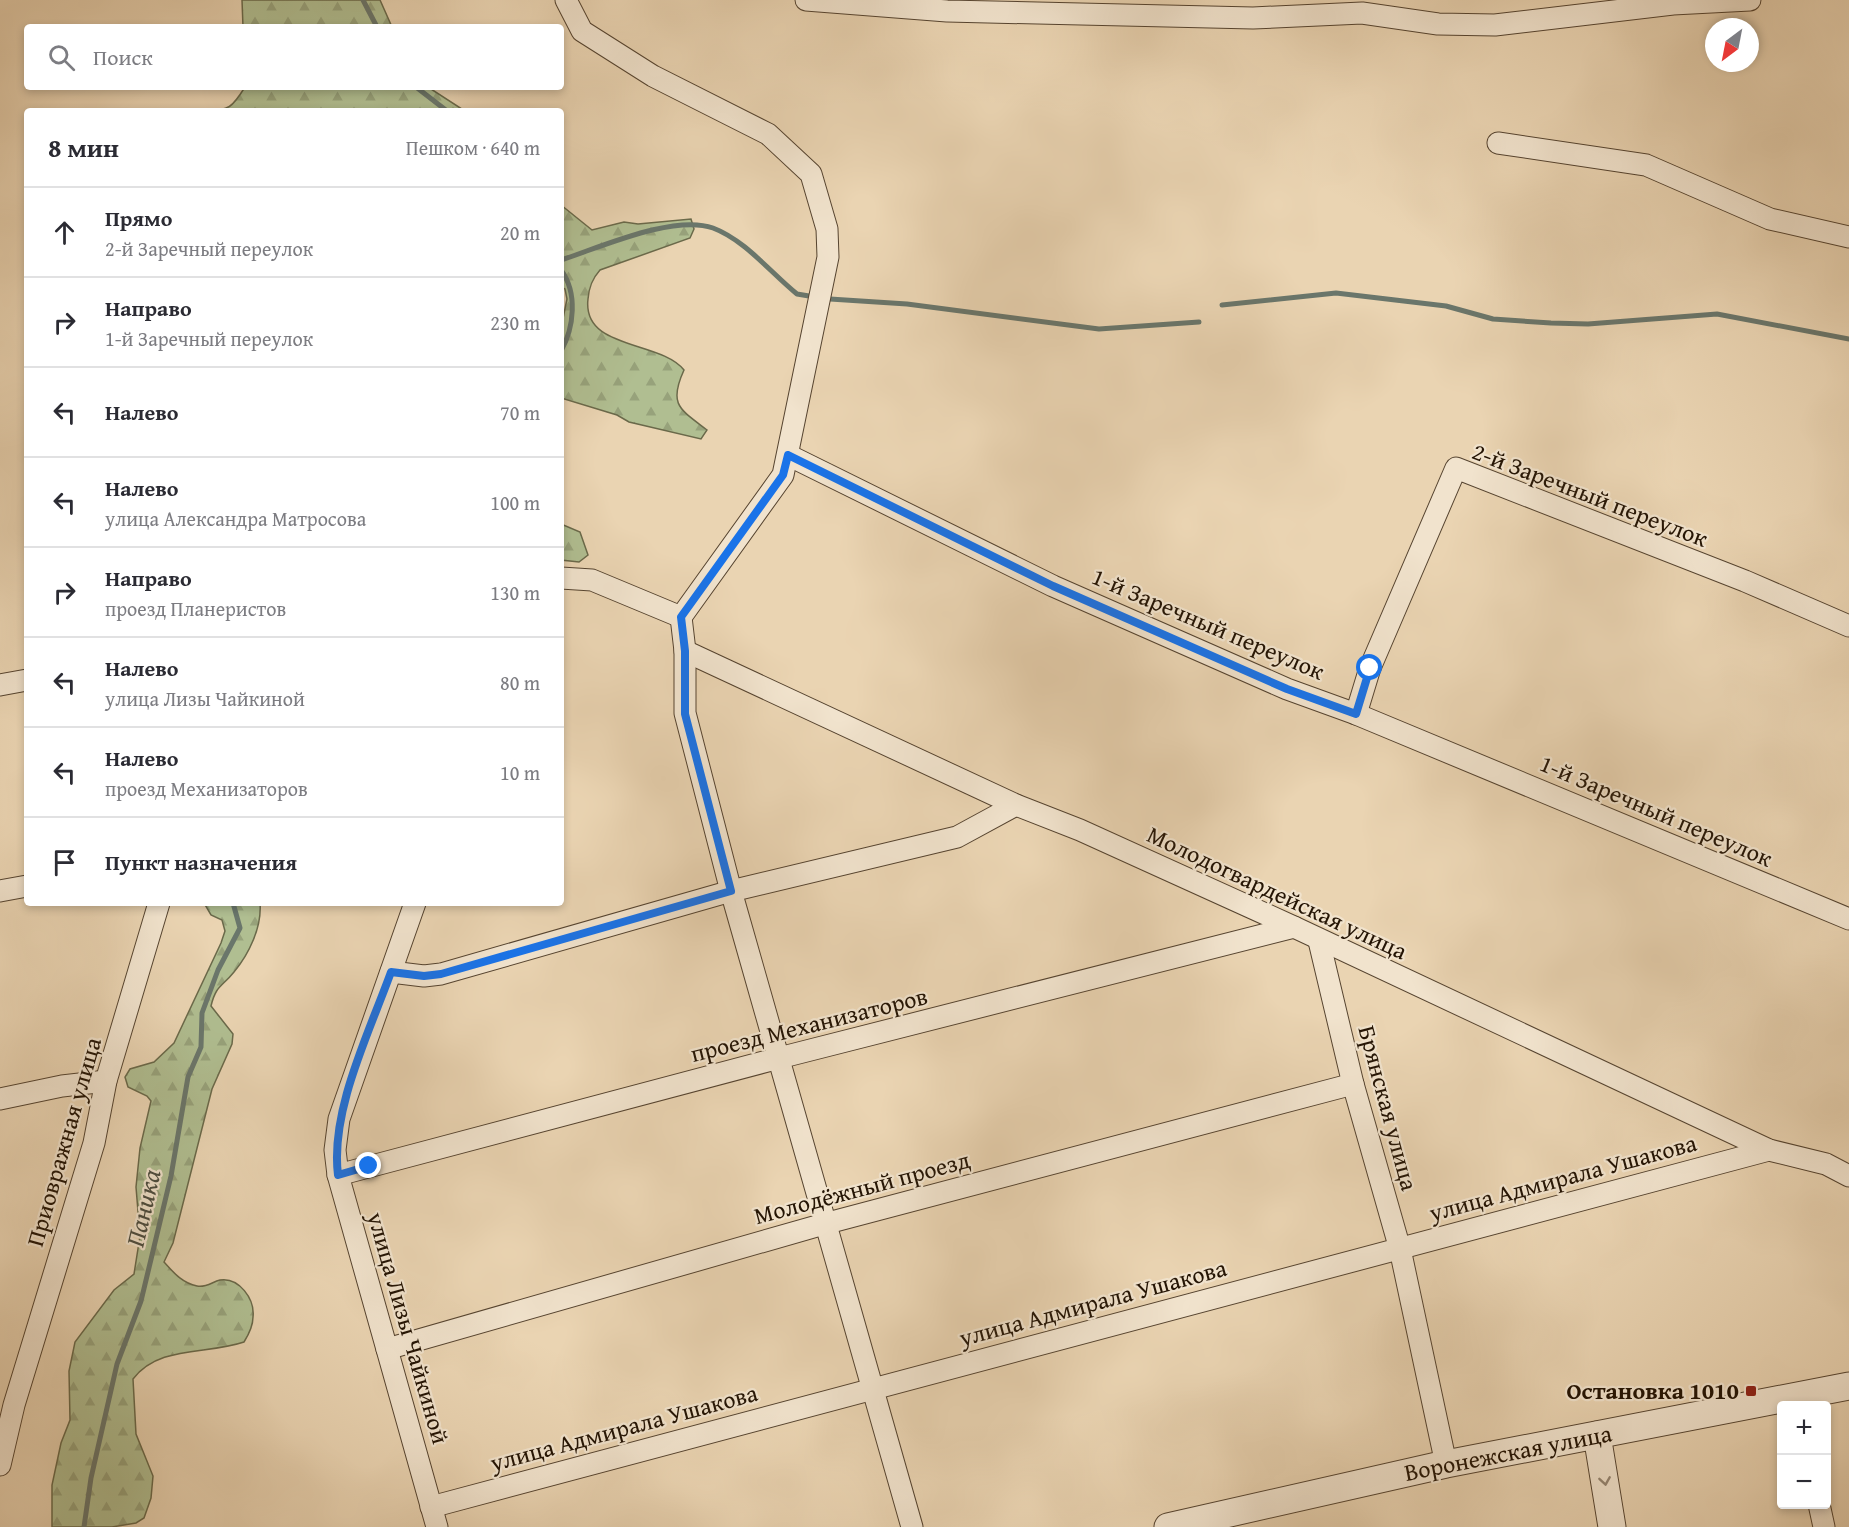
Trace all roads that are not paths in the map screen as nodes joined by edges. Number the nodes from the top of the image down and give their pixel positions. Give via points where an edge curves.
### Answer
1 (566, 0) edge
2 (806, 0) edge
3 (1750, 0) edge
4 (1364, 7) edge
5 (1498, 142) dead end
6 (1849, 237) edge
7 (788, 455) junction
8 (564, 578) edge
9 (681, 617) junction
10 (1849, 626) edge
11 (685, 651) junction
12 (24, 681) edge
13 (0, 685) edge
14 (1356, 714) junction
15 (1016, 806) junction
16 (24, 887) edge
17 (0, 891) edge
18 (731, 891) junction
19 (158, 906) edge
20 (415, 906) edge
21 (1849, 919) edge
22 (1294, 927) junction
23 (1319, 941) junction
24 (391, 972) junction
25 (779, 1058) junction
26 (106, 1081) junction
27 (1353, 1084) junction
28 (0, 1099) edge
29 (1769, 1150) junction
30 (338, 1175) junction
31 (1849, 1176) edge
32 (824, 1224) junction
33 (1400, 1248) junction
34 (387, 1349) junction
35 (1849, 1386) edge
36 (871, 1387) junction
37 (1796, 1401) edge
38 (1777, 1405) edge
39 (7, 1406) edge
40 (1598, 1435) junction
41 (1446, 1464) junction
42 (0, 1465) edge
43 (1820, 1509) edge
44 (434, 1517) edge
45 (912, 1527) edge
46 (1168, 1527) edge
47 (1612, 1527) edge
48 (1824, 1527) edge

1 - 7 street via 582,31 653,76 768,134 811,174 827,229 828,257
2 - 4 street via 958,12 1253,18
3 - 4 street via 1673,4 1495,24 1438,24
5 - 6 street via 1646,165 1770,219
7 - 9 street via 783,475
7 - 14 street, 1-й Заречный переулок via 1053,586 1287,689
8 - 9 street via 592,580
9 - 11 street
10 - 14 street, 2-й Заречный переулок via 1456,468 1370,668
11 - 15 street, Молодогвардейская улица
11 - 18 street via 685,714
12 - 13 street
14 - 21 street, 1-й Заречный переулок
15 - 18 street via 957,837
15 - 22 street, Молодогвардейская улица via 1080,830
16 - 17 street
18 - 24 street via 441,974
18 - 25 street
19 - 26 street, Приовражная улица
20 - 24 street, улица Лизы Чайкиной
22 - 23 street, Молодогвардейская улица
22 - 25 street, проезд Механизаторов
23 - 27 street, Брянская улица
23 - 29 street, Молодогвардейская улица
24 - 30 street, улица Лизы Чайкиной via 339,1119 335,1150
25 - 30 street, проезд Механизаторов
25 - 32 street
26 - 28 street
26 - 39 street, Приовражная улица via 94,1143
27 - 32 street, Молодёжный проезд
27 - 33 street, Брянская улица
29 - 31 street, Молодогвардейская улица via 1826,1164
29 - 33 street, улица Адмирала Ушакова
30 - 34 street, улица Лизы Чайкиной
32 - 34 street, Молодёжный проезд
32 - 36 street
33 - 36 street, улица Адмирала Ушакова
33 - 41 street, Брянская улица
34 - 44 street, улица Лизы Чайкиной
35 - 37 street, Воронежская улица
36 - 44 street, улица Адмирала Ушакова
36 - 45 street
38 - 40 street, Воронежская улица
39 - 42 street, Приовражная улица
40 - 41 street, Воронежская улица
40 -> 47 street
41 - 46 street, Воронежская улица
43 - 48 street

